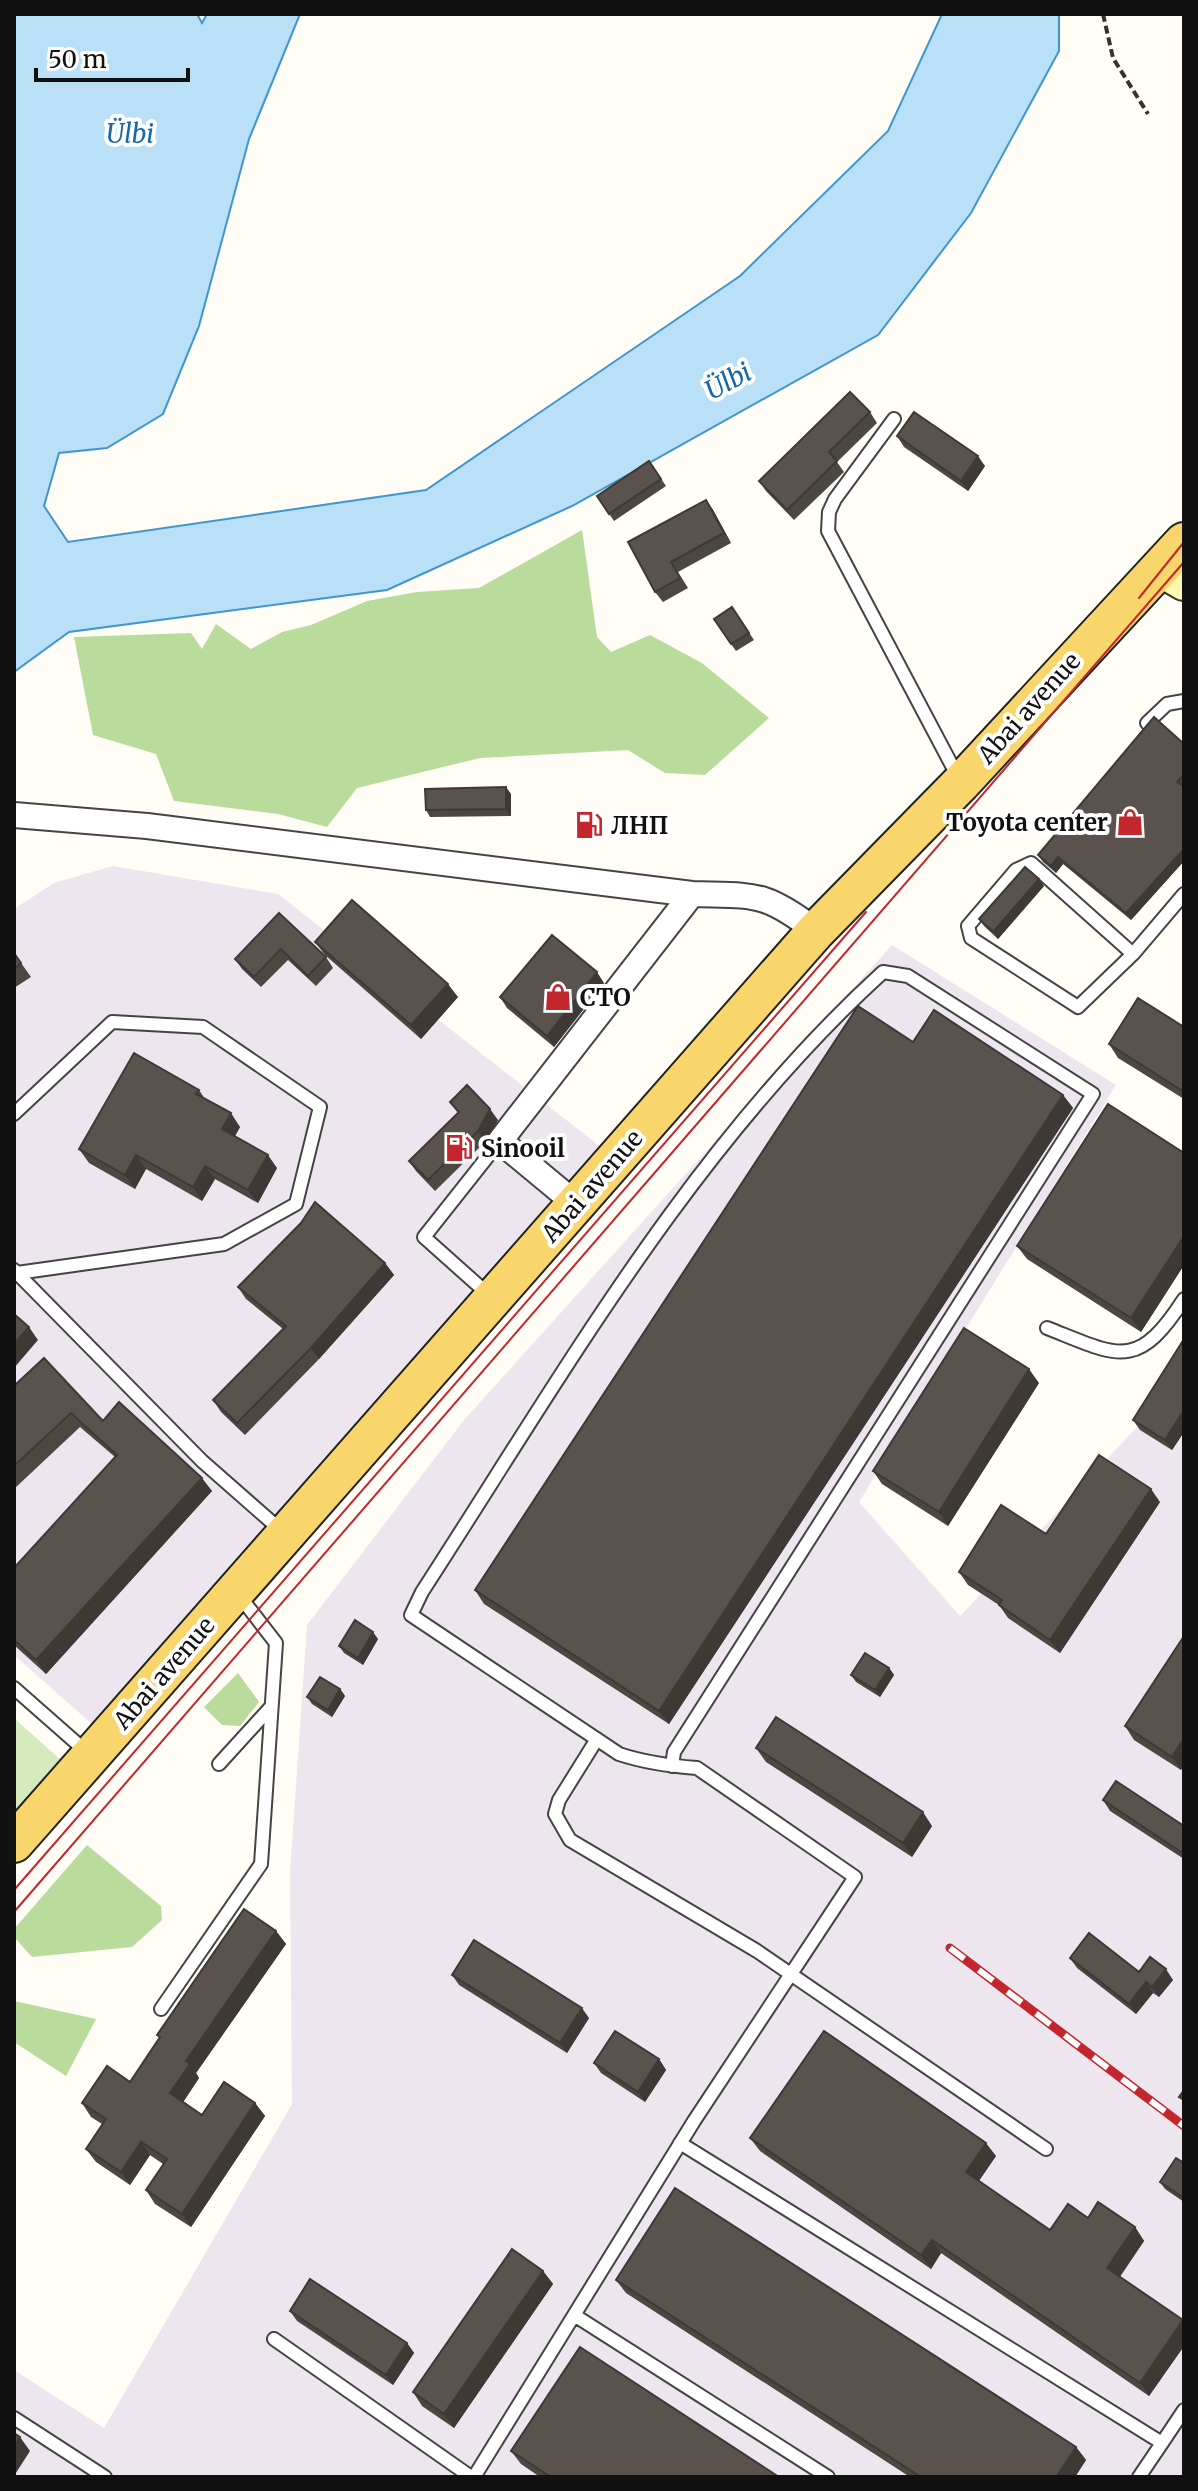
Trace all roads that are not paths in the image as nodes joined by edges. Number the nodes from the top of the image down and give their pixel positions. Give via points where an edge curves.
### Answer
1 (894, 419) dead end
2 (1175, 564) edge
3 (1184, 701) edge
4 (1147, 723) edge
5 (961, 783) junction
6 (14, 815) edge
7 (692, 894) junction
8 (1184, 894) edge
9 (816, 931) junction
10 (1133, 954) junction
11 (14, 1114) edge
12 (500, 1141) junction
13 (576, 1204) junction
14 (16, 1272) edge
15 (493, 1299) junction
16 (1184, 1299) edge
17 (1047, 1328) dead end
18 (286, 1535) junction
19 (236, 1591) junction
20 (14, 1688) edge
21 (271, 1707) junction
22 (597, 1739) junction
23 (91, 1756) junction
24 (219, 1764) dead end
25 (672, 1766) junction
26 (14, 1843) edge
27 (790, 1974) junction
28 (161, 2009) dead end
29 (680, 2143) junction
30 (1046, 2149) dead end
31 (574, 2315) junction
32 (274, 2339) dead end
33 (1184, 2410) edge
34 (14, 2418) edge
35 (1162, 2443) junction
36 (105, 2477) edge
37 (472, 2477) edge
38 (828, 2477) edge
39 (1139, 2477) edge

1 - 5 lane via 835,499 828,531
2 - 5 main road, Abai avenue
3 - 4 lane via 1167,704
5 - 9 main road, Abai avenue
6 - 7 street via 147,826
7 - 9 street via 767,899
7 - 12 street
8 - 10 lane
9 - 13 main road, Abai avenue
10 - 10 lane via 1078,1007 971,938 968,926 1016,870 1031,863
11 - 14 lane via 112,1022 203,1027 320,1107 296,1204 224,1244
12 - 13 street
12 - 15 lane via 424,1237
13 - 15 main road, Abai avenue
14 - 18 lane via 202,1461
15 - 18 main road, Abai avenue
16 - 17 lane via 1159,1335 1128,1352 1110,1353
18 - 19 main road, Abai avenue
19 - 21 lane via 276,1643
19 - 23 main road, Abai avenue
20 - 23 lane
21 - 24 lane
21 - 28 lane via 261,1864
22 - 25 lane via 619,1754
22 - 25 lane via 411,1615 665,1216 837,1014 883,972 908,976 1093,1094 674,1752
22 - 27 lane via 555,1814 570,1840
23 - 26 main road, Abai avenue
25 - 27 lane via 697,1768 855,1877
27 - 29 lane
27 - 30 lane
29 - 31 lane
29 - 35 lane
31 - 37 lane
31 - 38 lane
32 - 37 lane
33 - 35 lane
34 - 36 lane
35 - 39 lane

